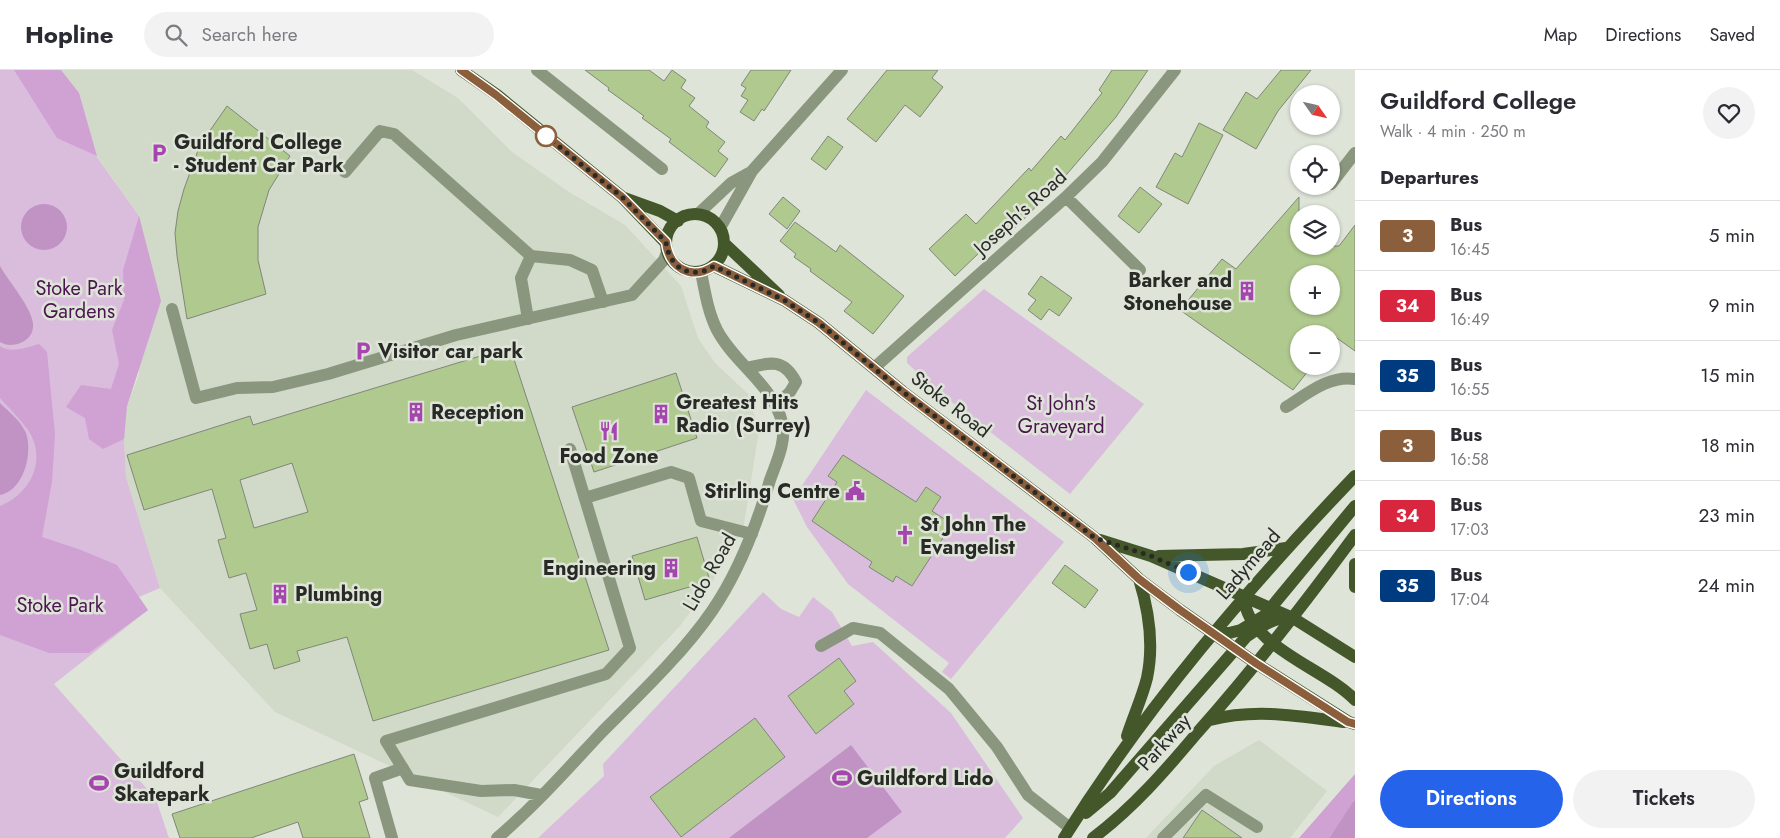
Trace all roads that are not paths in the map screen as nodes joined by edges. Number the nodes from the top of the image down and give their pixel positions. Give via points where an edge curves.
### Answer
1 (461, 70) edge
2 (537, 70) edge
3 (842, 70) edge
4 (1175, 70) edge
5 (1355, 153) edge
6 (662, 169) dead end
7 (345, 172) dead end
8 (752, 172) junction
9 (1340, 173) edge
10 (622, 197) junction
11 (1066, 197) junction
12 (698, 214) junction
13 (678, 221) junction
14 (720, 228) junction
15 (725, 244) junction
16 (666, 247) junction
17 (531, 256) junction
18 (714, 266) junction
19 (1140, 270) dead end
20 (701, 272) junction
21 (784, 300) junction
22 (603, 302) junction
23 (172, 309) dead end
24 (528, 319) junction
25 (746, 368) junction
26 (874, 368) junction
27 (1355, 379) edge
28 (776, 406) junction
29 (1286, 407) dead end
30 (570, 449) dead end
31 (1355, 476) edge
32 (585, 498) junction
33 (1355, 506) edge
34 (752, 534) junction
35 (1355, 535) edge
36 (1095, 538) junction
37 (1286, 548) junction
38 (1151, 556) junction
39 (1355, 564) edge
40 (1139, 579) junction
41 (1355, 586) edge
42 (1244, 597) junction
43 (1271, 609) junction
44 (1293, 618) junction
45 (1255, 626) junction
46 (1213, 633) junction
47 (1273, 643) junction
48 (821, 646) dead end
49 (1234, 648) junction
50 (1355, 657) edge
51 (1257, 664) junction
52 (1173, 681) joint
53 (1355, 700) edge
54 (1210, 720) junction
55 (1352, 723) edge
56 (1124, 746) junction
57 (403, 768) junction
58 (540, 795) junction
59 (1257, 827) dead end
60 (1070, 829) edge
61 (392, 838) edge
62 (497, 838) edge
63 (1093, 838) edge
64 (1163, 838) edge

1 - 10 main road
2 - 6 street
3 - 8 street
4 - 11 street, Joseph's Road via 1102,162
5 - 9 street
7 - 17 street via 380,131 388,131
8 - 12 street via 732,184
8 - 14 street
10 - 13 main road
10 - 16 main road
11 - 19 street
11 - 26 street, Joseph's Road
12 - 13 main road
12 - 14 main road via 708,216
13 - 16 main road via 668,233
14 - 15 main road
15 - 18 main road via 722,256
15 - 21 main road, Stoke Road
16 - 20 main road via 676,266
16 - 22 street via 664,260 632,295
17 - 22 street via 570,260 592,270
17 - 24 street via 521,278
18 - 20 main road
18 - 21 main road, Stoke Road
20 - 25 street, Lido Road via 709,309 718,331
21 - 26 main road, Stoke Road via 819,323
22 - 24 street
23 - 24 street via 196,398 237,388 273,387 328,374 456,335
25 - 28 street, Lido Road via 763,385
25 - 28 street via 772,363 784,366 791,373 796,382
26 - 36 main road, Stoke Road
27 - 29 street via 1328,382
28 - 34 street, Lido Road via 782,423 782,443
30 - 32 street
31 - 37 main road, Ladymead
32 - 34 street via 671,472 689,478 701,521
32 - 57 street via 630,648 606,674 386,741
33 - 43 main road
34 - 58 street, Lido Road via 712,610 687,642
35 - 44 main road
36 - 38 main road, Stoke Road
36 - 40 main road, Stoke Road
37 - 38 main road via 1243,554
37 - 42 main road, Ladymead
38 - 42 main road, Stoke Road
39 - 41 main road
40 - 46 main road, Stoke Road
40 - 56 main road via 1148,611 1150,656 1141,698
42 - 43 main road, Stoke Road
42 - 45 main road via 1248,615
42 - 46 main road, Ladymead
43 - 44 main road, Stoke Road
43 - 45 main road
44 - 45 main road
44 - 47 main road
44 - 50 main road, Stoke Road
45 - 46 main road via 1229,633
45 - 47 main road
45 - 49 main road
46 - 49 main road, Stoke Road
46 - 52 main road, Ladymead
47 - 51 main road
47 - 53 main road
48 - 60 street via 853,628 880,633 949,689 997,747 1028,795
49 - 51 main road, Stoke Road
49 - 60 main road via 1110,793
51 - 54 main road, Parkway
51 - 55 main road, Stoke Road
52 - 56 main road, Parkway
54 - 55 main road via 1259,713
54 - 63 main road, Parkway via 1121,817
56 - 60 main road, Parkway
57 - 58 street via 410,780 481,791 514,790
57 - 61 street via 375,778
58 - 62 street, Lido Road
59 - 64 street via 1206,794

